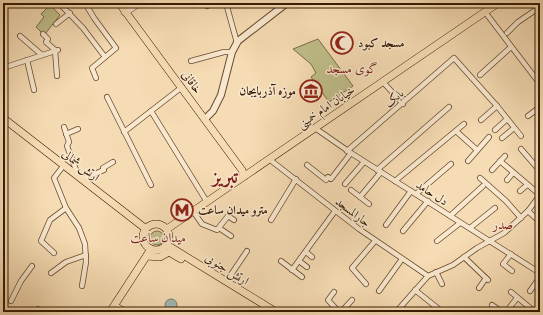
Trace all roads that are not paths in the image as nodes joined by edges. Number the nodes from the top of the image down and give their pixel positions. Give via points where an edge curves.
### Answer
1 (59, 3) edge
2 (85, 3) edge
3 (118, 3) edge
4 (139, 3) edge
5 (213, 3) edge
6 (226, 3) edge
7 (287, 3) edge
8 (498, 3) edge
9 (207, 6) dead end
10 (540, 7) edge
11 (125, 12) junction
12 (485, 12) junction
13 (70, 13) junction
14 (56, 24) dead end
15 (507, 33) dead end
16 (43, 34) dead end
17 (20, 36) dead end
18 (237, 43) junction
19 (511, 47) junction
20 (56, 50) junction
21 (232, 52) junction
22 (42, 55) junction
23 (105, 57) junction
24 (27, 60) junction
25 (191, 61) dead end
26 (3, 68) edge
27 (480, 75) dead end
28 (57, 76) dead end
29 (96, 78) dead end
30 (383, 82) junction
31 (540, 84) edge
32 (182, 87) junction
33 (34, 90) dead end
34 (107, 98) dead end
35 (403, 104) junction
36 (497, 106) junction
37 (449, 107) dead end
38 (540, 108) edge
39 (151, 111) junction
40 (528, 116) dead end
41 (3, 118) edge
42 (205, 119) junction
43 (508, 119) junction
44 (481, 120) dead end
45 (464, 124) dead end
46 (64, 127) dead end
47 (315, 128) junction
48 (514, 128) junction
49 (78, 129) dead end
50 (456, 130) junction
51 (495, 130) dead end
52 (124, 132) junction
53 (66, 134) junction
54 (521, 136) dead end
55 (488, 137) dead end
56 (502, 138) dead end
57 (521, 148) dead end
58 (477, 150) junction
59 (349, 152) junction
60 (505, 156) dead end
61 (269, 159) junction
62 (468, 161) dead end
63 (500, 161) junction
64 (113, 162) dead end
65 (364, 162) junction
66 (451, 164) dead end
67 (64, 165) junction
68 (307, 165) dead end
69 (492, 170) dead end
70 (379, 171) junction
71 (540, 171) edge
72 (243, 173) junction
73 (514, 173) junction
74 (80, 178) junction
75 (480, 178) dead end
76 (296, 179) junction
77 (507, 180) dead end
78 (395, 181) junction
79 (345, 184) dead end
80 (527, 184) junction
81 (151, 185) dead end
82 (483, 186) dead end
83 (351, 190) dead end
84 (411, 191) junction
85 (520, 191) dead end
86 (416, 194) junction
87 (540, 195) edge
88 (360, 197) junction
89 (428, 201) junction
90 (207, 202) junction
91 (535, 202) junction
92 (369, 204) dead end
93 (540, 206) edge
94 (66, 208) junction
95 (495, 208) dead end
96 (193, 211) junction
97 (335, 211) junction
98 (528, 211) junction
99 (450, 216) junction
100 (521, 218) junction
101 (234, 220) dead end
102 (271, 220) dead end
103 (540, 222) edge
104 (460, 223) junction
105 (386, 225) dead end
106 (219, 228) junction
107 (470, 228) junction
108 (146, 229) junction
109 (167, 229) junction
110 (403, 231) dead end
111 (231, 236) dead end
112 (375, 241) junction
113 (437, 241) dead end
114 (491, 241) junction
115 (167, 245) junction
116 (247, 251) dead end
117 (149, 252) junction
118 (306, 252) junction
119 (54, 253) dead end
120 (511, 254) junction
121 (86, 255) junction
122 (312, 257) dead end
123 (464, 258) junction
124 (402, 259) junction
125 (281, 261) dead end
126 (299, 261) junction
127 (32, 266) dead end
128 (307, 267) dead end
129 (292, 270) junction
130 (512, 271) dead end
131 (211, 272) junction
132 (436, 272) junction
133 (540, 272) edge
134 (51, 273) dead end
135 (428, 276) junction
136 (302, 277) dead end
137 (540, 277) edge
138 (226, 282) junction
139 (366, 284) dead end
140 (442, 284) dead end
141 (82, 286) dead end
142 (478, 288) dead end
143 (379, 290) dead end
144 (416, 290) junction
145 (530, 291) dead end
146 (334, 292) dead end
147 (511, 292) dead end
148 (517, 298) junction
149 (352, 300) dead end
150 (11, 301) dead end
151 (115, 305) junction
152 (492, 305) dead end
153 (190, 310) dead end
154 (440, 310) dead end
155 (110, 312) edge
156 (126, 312) edge
157 (196, 312) edge
158 (276, 312) edge
159 (340, 312) edge
160 (396, 312) edge
161 (502, 312) edge
162 (506, 312) edge
163 (536, 312) edge

1 - 13 street
2 - 23 street via 116,48
3 - 11 main road, خاقانی
4 - 11 main road
5 - 9 street
6 - 18 street
7 - 18 street
8 - 12 main road, خیابان امام خمینی
10 - 15 street
11 - 32 main road, خاقانی
12 - 19 street
12 - 30 main road, خیابان امام خمینی
13 - 14 street
13 - 23 street
16 - 20 street via 48,39 46,42
17 - 22 street
18 - 21 street
19 - 27 street
19 - 31 street
20 - 22 street
20 - 28 street
21 - 25 street
21 - 42 street via 221,95 213,111
22 - 24 street
23 - 29 street via 92,68
24 - 26 street
24 - 33 street
30 - 35 street
30 - 47 main road, خیابان امام خمینی
32 - 39 street
32 - 42 main road, خاقانی
34 - 52 street
35 - 36 street, بابک via 454,58
35 - 59 street, بابک
36 - 43 street
36 - 44 street
37 - 70 street
38 - 40 street
39 - 52 street
39 - 90 street
41 - 67 main road, ارتش شمالی
42 - 72 main road, خاقانی
43 - 48 street
43 - 51 street
45 - 50 street
46 - 53 street
47 - 59 street, دل حامد
47 - 61 main road, خیابان امام خمینی
48 - 54 street
48 - 56 street
49 - 53 street
50 - 58 street
50 - 78 street
52 - 81 street
53 - 74 street via 69,142 67,146
55 - 58 street
57 - 71 street
58 - 62 street
59 - 65 street, دل حامد
59 - 68 street, بابک via 331,179 328,177 326,180
60 - 63 street
61 - 72 main road, خیابان امام خمینی
61 - 76 street, جارالمسجد
63 - 69 street
63 - 73 street
64 - 74 street via 103,168 104,170
65 - 70 street, دل حامد
65 - 79 street
66 - 86 street
67 - 74 main road, ارتش شمالی
67 - 94 street via 54,178
70 - 78 street, دل حامد
70 - 88 street
72 - 90 main road, خیابان امام خمینی
73 - 77 street
73 - 80 street
74 - 108 main road, ارتش شمالی
75 - 100 street
76 - 97 street, جارالمسجد
76 - 102 street
78 - 84 street, دل حامد
80 - 85 street
80 - 87 street
82 - 99 street
83 - 88 street
84 - 86 street, دل حامد
84 - 105 street
86 - 89 street, دل حامد
87 - 91 street
88 - 92 street
89 - 99 street, دل حامد
89 - 110 street
90 - 96 main road, خیابان امام خمینی
91 - 93 street
91 - 98 street
94 - 119 street via 50,220 41,241
94 - 121 street via 82,237
95 - 107 street
96 - 106 street via 202,224 217,230
96 - 109 main road, خیابان امام خمینی
97 - 112 street, جارالمسجد
97 - 118 street
98 - 100 street
98 - 103 street
99 - 104 street, دل حامد
100 - 114 street
101 - 106 street via 228,216
104 - 107 street, دل حامد
104 - 113 street
106 - 111 street
107 - 114 street, دل حامد
108 - 109 main road via 155,224
108 - 117 main road via 143,236
109 - 115 main road via 170,239
112 - 124 street, جارالمسجد
112 - 139 street via 352,268
114 - 120 street, دل حامد
114 - 123 street
115 - 117 main road
115 - 131 main road, ارتش جنوبی
116 - 138 street
117 - 131 main road via 160,257 169,252 200,270
117 - 151 main road
118 - 122 street
118 - 126 street
120 - 130 street via 503,264
120 - 133 street, دل حامد
121 - 134 street via 66,262
121 - 141 street
123 - 132 street
123 - 142 street via 487,279
124 - 135 street, جارالمسجد
124 - 143 street
125 - 129 street
126 - 128 street
126 - 129 street
127 - 150 street
129 - 136 street
131 - 138 main road, ارتش جنوبی
132 - 135 street
132 - 140 street
135 - 144 street
137 - 145 street
138 - 158 main road, ارتش جنوبی
144 - 154 street
144 - 160 street
146 - 159 street via 328,300
147 - 148 street
148 - 162 street
148 - 163 street
149 - 159 street
151 - 155 main road
151 - 156 street
152 - 161 street
153 - 157 street

